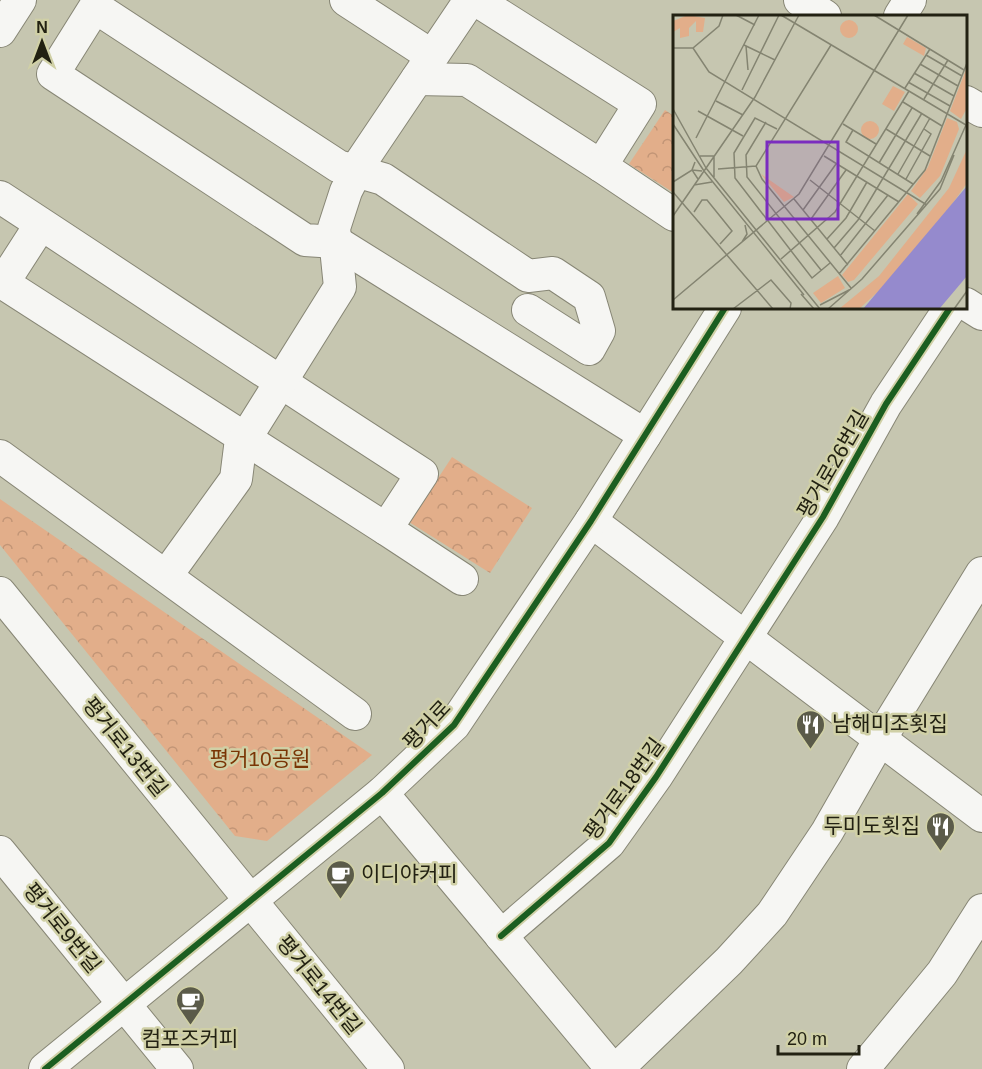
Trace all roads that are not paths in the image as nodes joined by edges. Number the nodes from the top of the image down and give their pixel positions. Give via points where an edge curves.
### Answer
1 (20, 0) edge
2 (346, 0) edge
3 (470, 0) edge
4 (476, 0) edge
5 (800, 0) edge
6 (910, 0) edge
7 (823, 15) edge
8 (901, 15) edge
9 (0, 31) edge
10 (424, 68) junction
11 (967, 103) edge
12 (982, 111) edge
13 (601, 166) junction
14 (356, 172) junction
15 (0, 197) edge
16 (673, 214) edge
17 (41, 224) junction
18 (336, 242) junction
19 (2, 282) edge
20 (967, 305) edge
21 (724, 309) edge
22 (949, 309) edge
23 (528, 310) dead end
24 (982, 314) edge
25 (280, 383) junction
26 (645, 435) junction
27 (245, 438) junction
28 (0, 456) edge
29 (591, 521) junction
30 (386, 529) junction
31 (982, 573) edge
32 (166, 576) junction
33 (462, 579) dead end
34 (0, 593) edge
35 (746, 638) junction
36 (355, 714) dead end
37 (880, 739) junction
38 (382, 793) junction
39 (982, 816) edge
40 (0, 852) edge
41 (251, 900) junction
42 (982, 910) edge
43 (501, 936) junction
44 (124, 1004) junction
45 (45, 1069) edge
46 (177, 1069) edge
47 (388, 1069) edge
48 (612, 1069) edge
49 (617, 1069) edge
50 (863, 1069) edge

1 - 9 street
2 - 10 street
3 - 10 street
4 - 13 street via 639,104
5 - 7 street
6 - 8 street
10 - 13 street via 466,80
10 - 14 street
11 - 12 street
13 - 16 street
14 - 18 street via 334,228
14 - 18 street via 338,166 95,7 53,74 305,240
14 - 23 street via 383,179 528,276 553,273 589,297 599,331 589,349
15 - 17 street
17 - 19 street
17 - 25 street
18 - 25 street via 340,287
18 - 26 street
19 - 27 street
20 - 24 street
21 - 26 street, 평거로
22 - 35 street, 평거로26번길 via 886,404 823,517
25 - 27 street
25 - 30 street via 422,474
26 - 29 street, 평거로
27 - 30 street
27 - 32 street via 236,479
28 - 32 street
29 - 35 street
29 - 38 street, 평거로 via 454,725
30 - 33 street
31 - 37 street
32 - 36 street
34 - 41 street, 평거로13번길
35 - 37 street
35 - 43 street, 평거로18번길 via 609,843
37 - 39 street
37 - 49 street via 827,832 772,914
38 - 41 street, 평거로
38 - 43 street
40 - 44 street, 평거로9번길
41 - 44 street, 평거로
41 - 47 street, 평거로14번길
42 - 50 street via 942,973
43 - 48 street
44 - 45 street, 평거로
44 - 46 street, 평거로9번길

